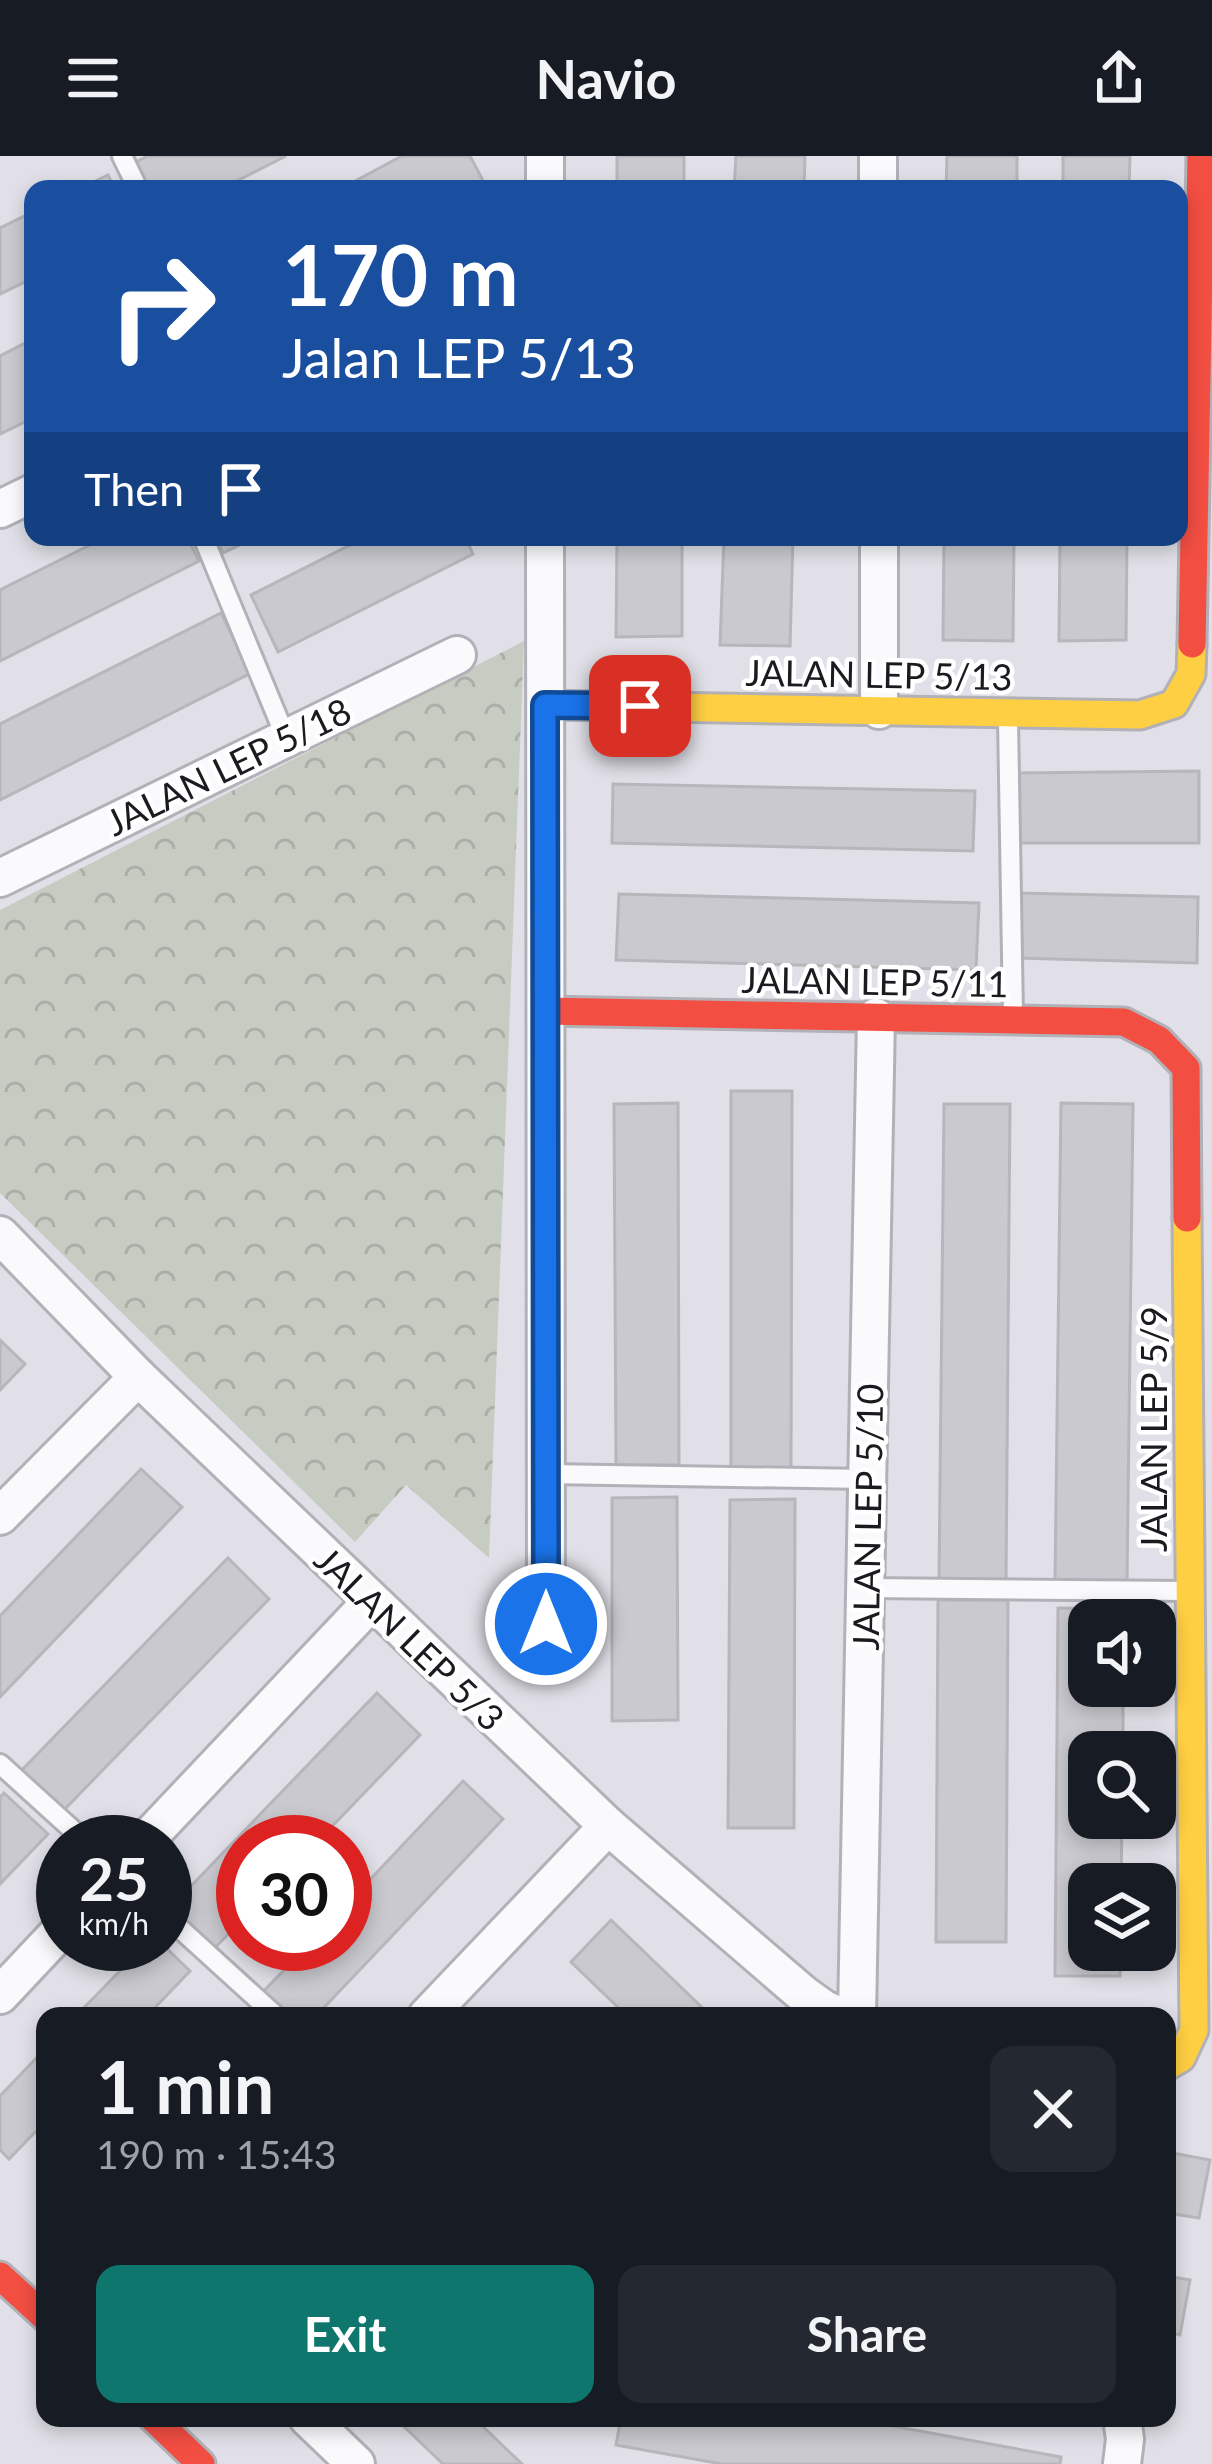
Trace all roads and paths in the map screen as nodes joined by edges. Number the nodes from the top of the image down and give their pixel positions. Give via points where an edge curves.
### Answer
1 (1201, 156) edge
2 (207, 546) edge
3 (545, 546) edge
4 (879, 546) edge
5 (457, 655) dead end
6 (545, 705) junction
7 (879, 710) junction
8 (1008, 712) junction
9 (286, 738) junction
10 (0, 878) edge
11 (545, 1011) junction
12 (877, 1017) junction
13 (1013, 1020) junction
14 (1186, 1068) joint
15 (0, 1235) edge
16 (139, 1377) junction
17 (546, 1474) junction
18 (867, 1479) junction
19 (0, 1516) edge
20 (866, 1588) junction
21 (1190, 1591) junction
22 (371, 1602) junction
23 (546, 1624) dead end
24 (0, 1764) edge
25 (56, 1815) edge
26 (170, 1815) edge
27 (608, 1826) junction
28 (192, 1940) edge
29 (36, 1957) edge
30 (0, 1995) edge
31 (266, 2007) edge
32 (436, 2007) edge
33 (821, 2007) edge
34 (857, 2007) edge
35 (1176, 2061) edge
36 (0, 2276) edge
37 (36, 2309) edge
38 (162, 2427) edge
39 (317, 2427) edge
40 (1123, 2427) edge
41 (201, 2464) edge
42 (356, 2464) edge
43 (1122, 2464) edge

1 - 8 street, JALAN LEP 5/13 via 1191,674 1174,704 1140,715
2 - 9 lane
3 - 6 street
4 - 7 street
5 - 9 street, JALAN LEP 5/18
6 - 7 street, JALAN LEP 5/13
6 - 11 street
7 - 8 street, JALAN LEP 5/13
8 - 13 lane
9 - 10 street, JALAN LEP 5/18
11 - 12 street, JALAN LEP 5/11
11 - 17 street
12 - 13 street, JALAN LEP 5/11
12 - 18 street, JALAN LEP 5/10
13 - 14 street, JALAN LEP 5/11 via 1124,1022 1161,1038
14 - 21 street, JALAN LEP 5/9
15 - 16 street, JALAN LEP 5/3
16 - 19 street
16 - 22 street, JALAN LEP 5/3
17 - 18 lane
17 - 23 street
18 - 20 street, JALAN LEP 5/10
20 - 21 lane
20 - 34 street, JALAN LEP 5/10
21 - 35 street, JALAN LEP 5/9 via 1194,2030
22 - 26 street
22 - 27 street, JALAN LEP 5/3
24 - 25 lane
27 - 32 street
27 - 33 street, JALAN LEP 5/3
28 - 31 lane
29 - 30 street
36 - 37 street
38 - 41 street
39 - 42 street
40 - 43 street

